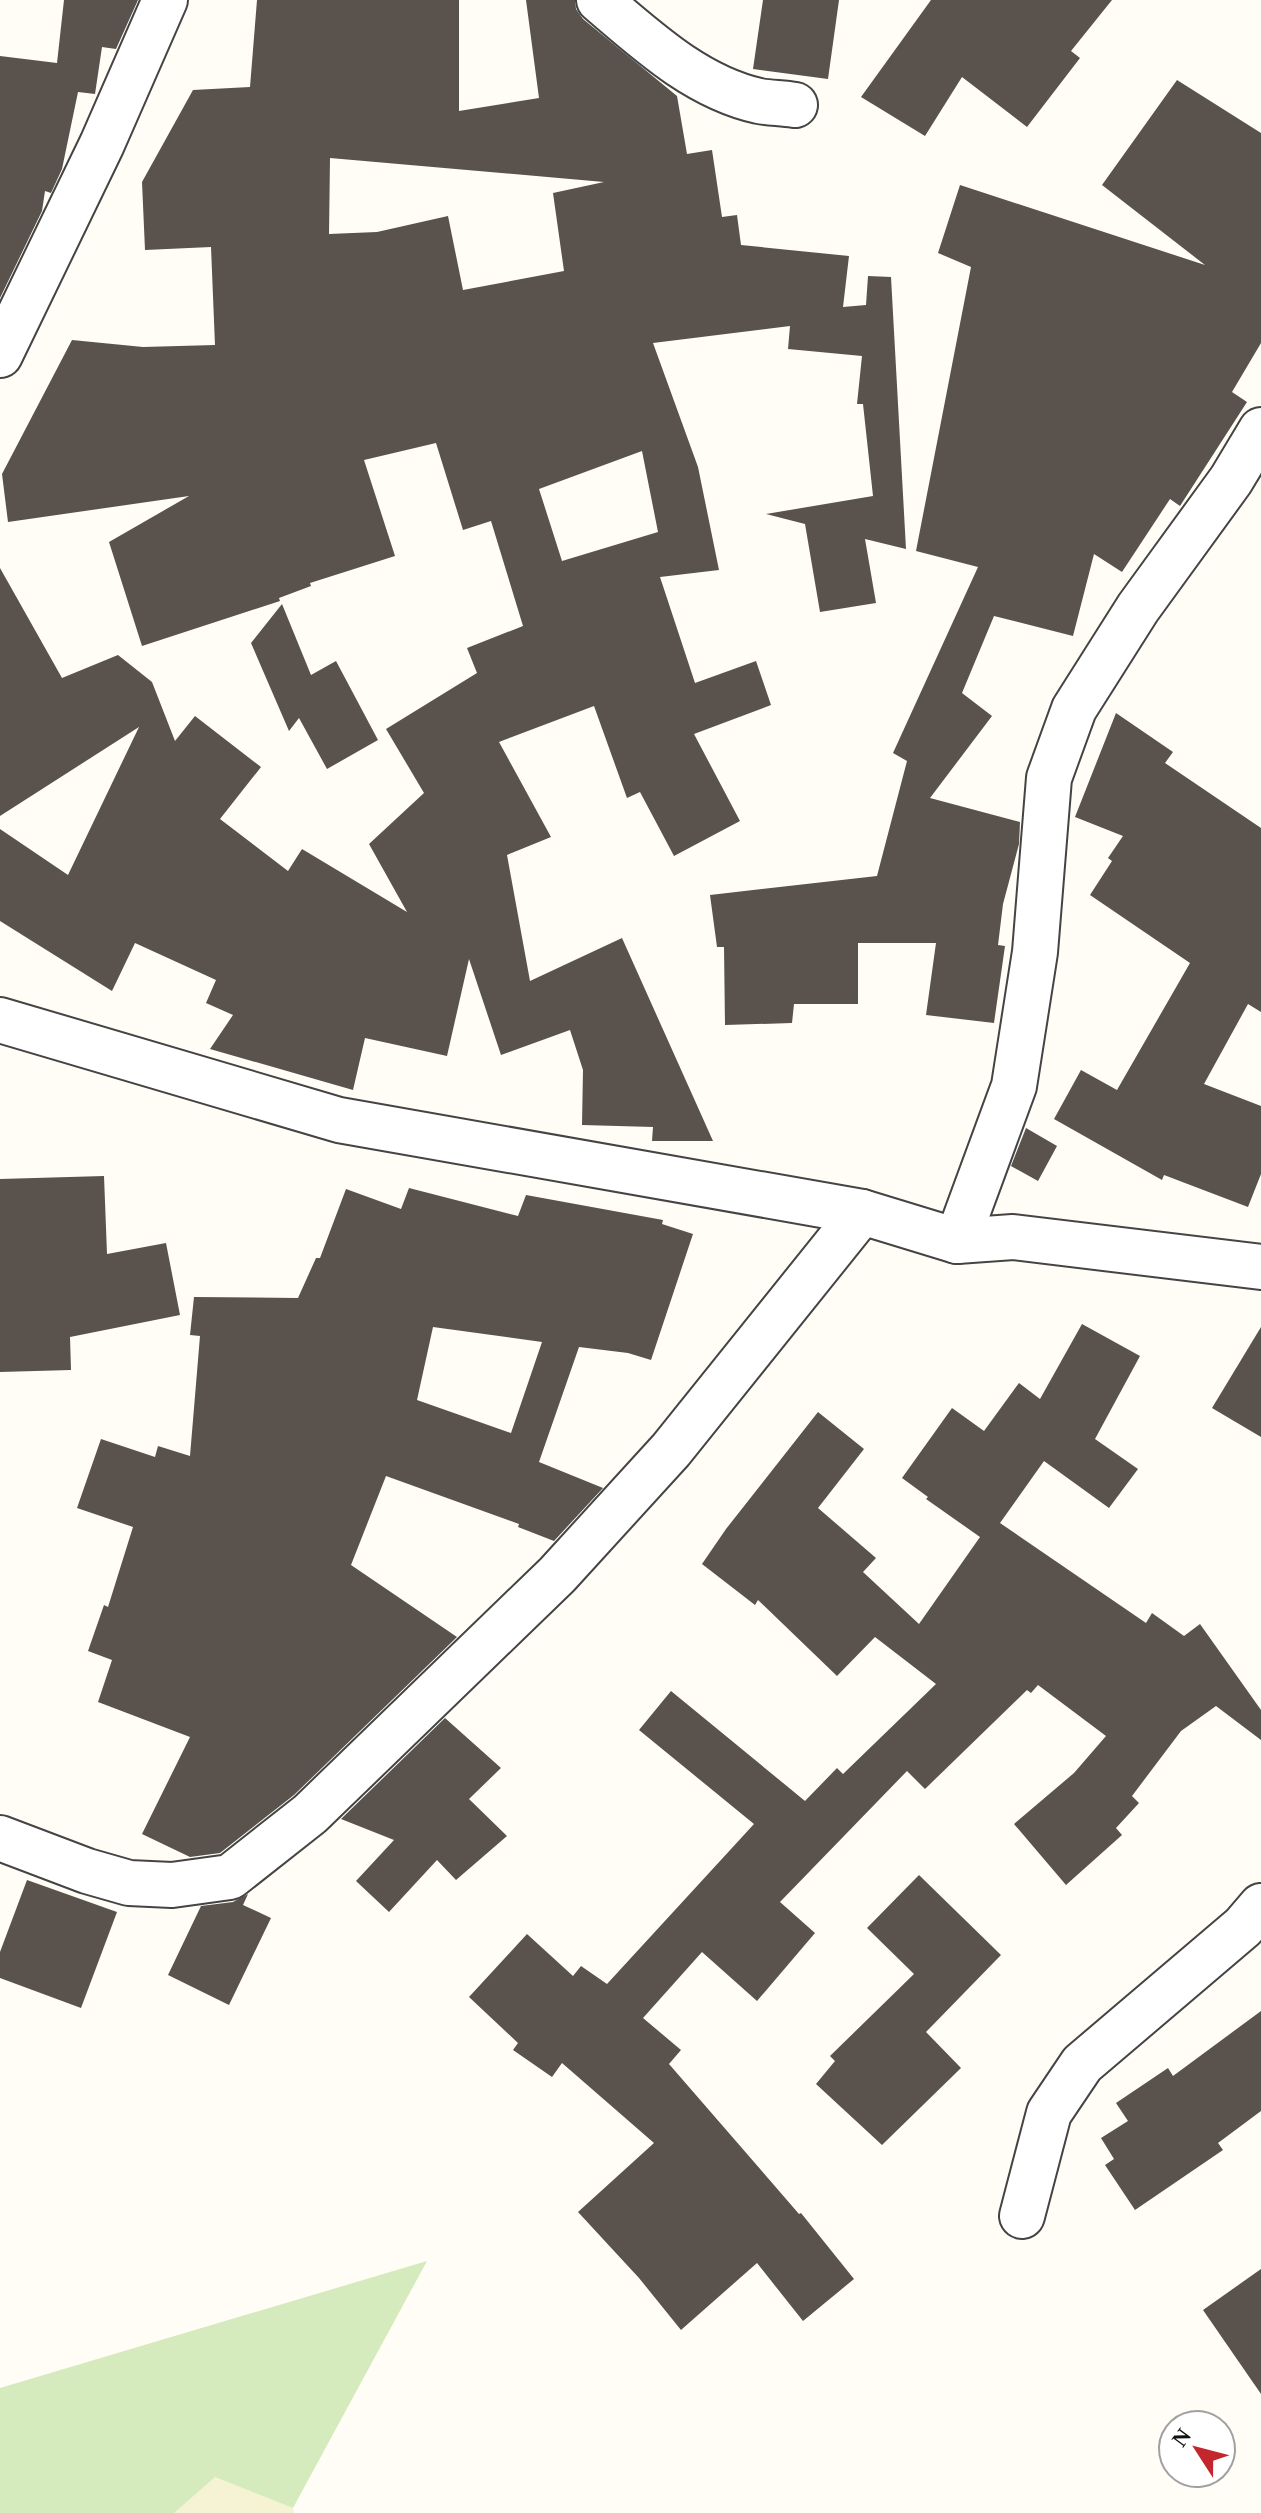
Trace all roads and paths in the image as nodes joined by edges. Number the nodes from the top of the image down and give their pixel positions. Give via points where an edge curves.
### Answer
1 (165, 0) edge
2 (599, 0) edge
3 (795, 105) dead end
4 (0, 355) edge
5 (1261, 430) edge
6 (0, 1020) edge
7 (862, 1212) junction
8 (957, 1241) junction
9 (1261, 1267) edge
10 (0, 1838) edge
11 (1261, 1906) edge
12 (1022, 2216) dead end

1 - 4 street
2 - 3 street via 673,59 720,88 759,101
5 - 8 street via 1074,709 1049,778 1035,952 1014,1086
6 - 7 street via 339,1120
7 - 8 street
7 - 10 street via 671,1450 557,1575 310,1814 230,1877 172,1885 129,1883
8 - 9 street via 1013,1237
11 - 12 street via 1082,2064 1049,2113

